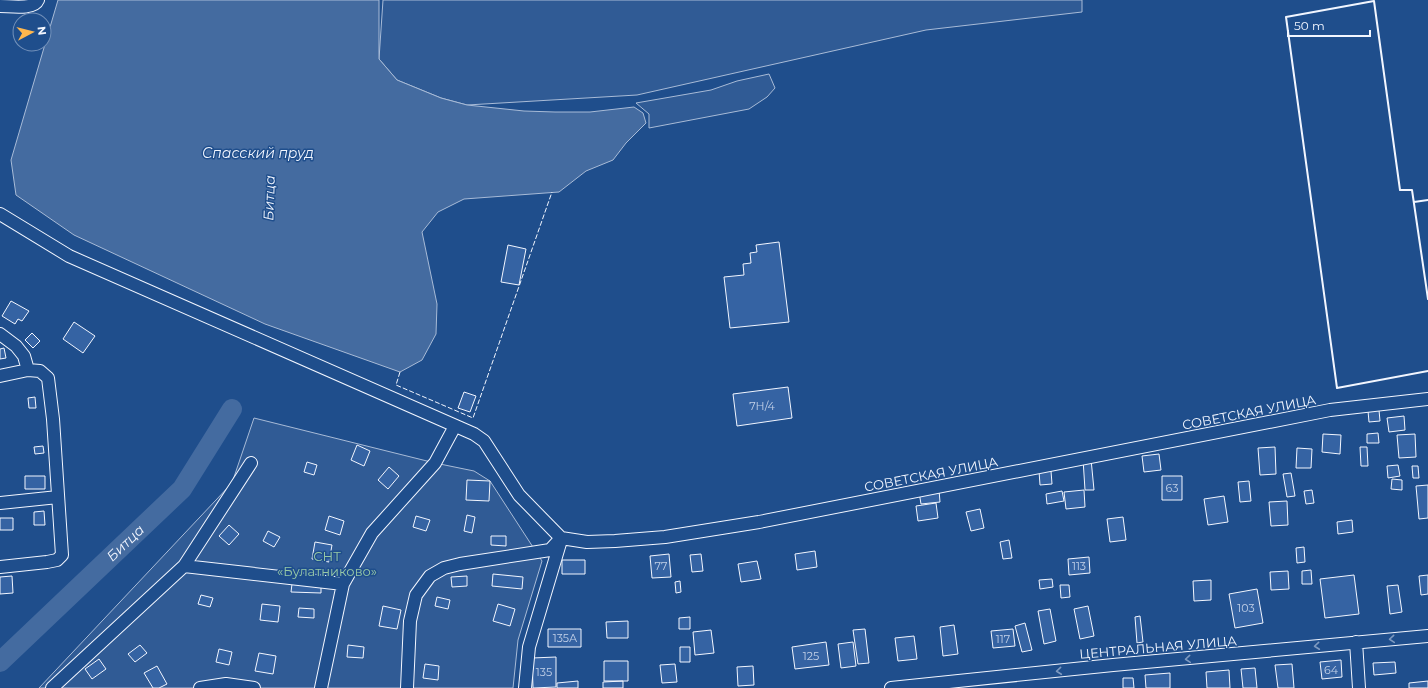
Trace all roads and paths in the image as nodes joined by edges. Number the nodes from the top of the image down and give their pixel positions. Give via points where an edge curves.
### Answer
1 (38, 0) edge
2 (0, 6) edge
3 (0, 214) edge
4 (0, 334) edge
5 (28, 370) junction
6 (0, 376) edge
7 (1428, 399) edge
8 (455, 426) junction
9 (251, 463) dead end
10 (58, 497) junction
11 (0, 503) edge
12 (561, 538) junction
13 (184, 566) junction
14 (0, 567) edge
15 (343, 584) junction
16 (1428, 636) edge
17 (1356, 642) junction
18 (52, 688) edge
19 (200, 688) edge
20 (254, 688) edge
21 (321, 688) edge
22 (407, 688) edge
23 (525, 688) edge
24 (891, 688) edge
25 (1359, 688) edge

1 - 2 street via 32,7
3 - 8 street via 69,256
4 - 5 street via 24,356
5 - 6 street
5 - 10 street via 40,371 48,378
7 - 12 street, СОВЕТСКАЯ УЛИЦА via 1330,410 759,522 665,537 588,542
8 - 12 street via 484,441 519,495
8 - 15 street via 435,463 372,533
9 - 13 street
10 - 11 street
10 - 14 street via 62,555 57,560 47,562
12 - 22 street via 550,550 460,564 444,568 430,576 416,595 410,622
12 - 23 street via 529,647
13 - 15 street
13 - 18 street
15 - 21 street
16 -> 17 street, ЦЕНТРАЛЬНАЯ УЛИЦА
17 -> 24 street, ЦЕНТРАЛЬНАЯ УЛИЦА
17 - 25 street
19 - 20 street via 226,684

